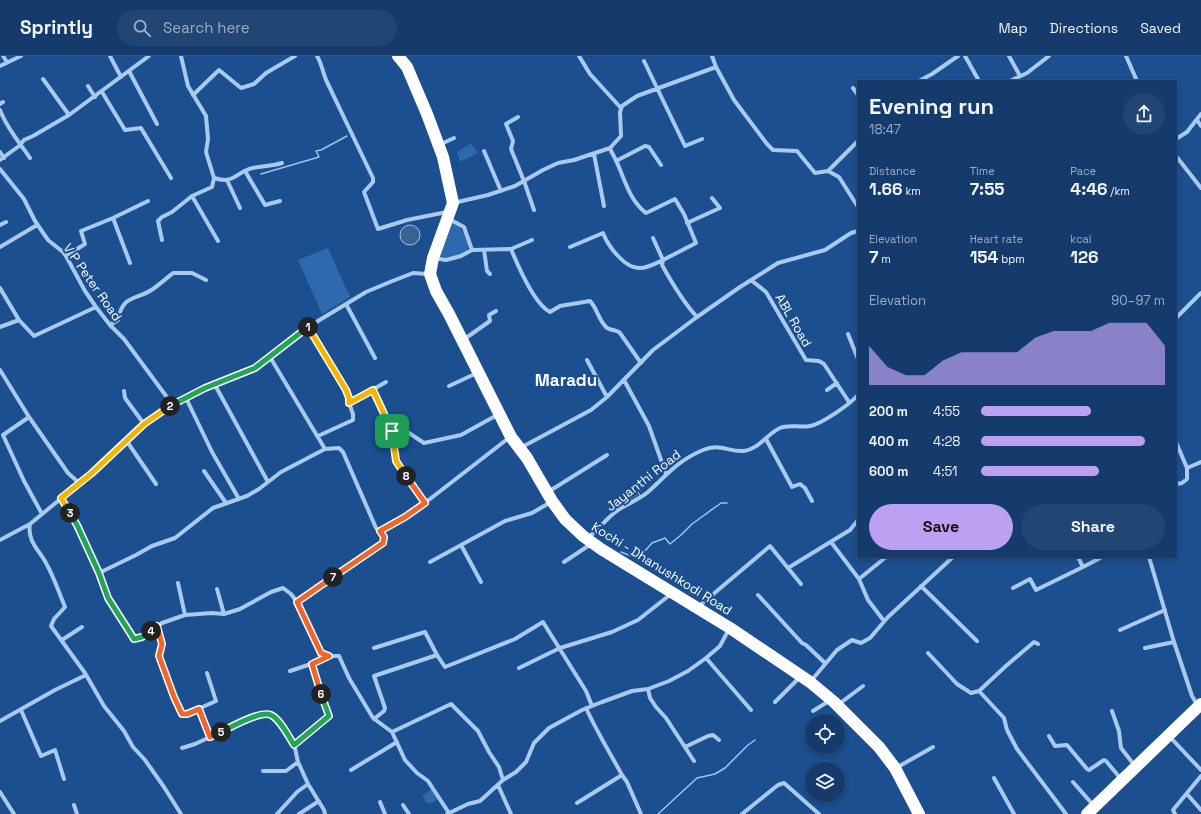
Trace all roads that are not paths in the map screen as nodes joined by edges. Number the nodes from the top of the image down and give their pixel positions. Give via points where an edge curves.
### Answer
1 (3, 56) edge
2 (21, 56) edge
3 (110, 56) edge
4 (149, 56) edge
5 (180, 56) edge
6 (295, 56) edge
7 (317, 56) edge
8 (398, 56) edge
9 (578, 56) edge
10 (712, 56) edge
11 (958, 56) edge
12 (965, 56) edge
13 (1009, 56) edge
14 (1049, 56) edge
15 (1126, 56) edge
16 (644, 61) dead end
17 (7, 62) junction
18 (0, 66) edge
19 (716, 67) junction
20 (129, 71) junction
21 (1020, 76) junction
22 (121, 77) junction
23 (43, 79) dead end
24 (921, 80) edge
25 (978, 80) edge
26 (1012, 80) edge
27 (1137, 80) edge
28 (88, 86) dead end
29 (853, 88) dead end
30 (659, 89) junction
31 (102, 92) junction
32 (857, 94) edge
33 (193, 95) junction
34 (95, 97) junction
35 (621, 108) junction
36 (0, 110) edge
37 (1201, 114) edge
38 (70, 115) junction
39 (518, 118) dead end
40 (1198, 120) junction
41 (157, 124) dead end
42 (1201, 126) edge
43 (454, 138) dead end
44 (1177, 138) edge
45 (702, 139) dead end
46 (857, 142) edge
47 (20, 144) junction
48 (438, 145) junction
49 (610, 148) junction
50 (484, 150) dead end
51 (0, 152) edge
52 (594, 154) junction
53 (1177, 157) edge
54 (30, 158) dead end
55 (2, 159) edge
56 (616, 160) junction
57 (282, 163) dead end
58 (661, 165) dead end
59 (0, 169) edge
60 (246, 171) junction
61 (828, 171) junction
62 (171, 178) dead end
63 (214, 178) junction
64 (227, 180) junction
65 (524, 181) junction
66 (1201, 188) edge
67 (501, 190) junction
68 (192, 196) junction
69 (712, 198) dead end
70 (148, 201) dead end
71 (280, 201) dead end
72 (857, 205) edge
73 (604, 206) dead end
74 (240, 208) dead end
75 (534, 210) dead end
76 (450, 211) junction
77 (112, 218) junction
78 (6, 222) dead end
79 (687, 223) junction
80 (0, 225) edge
81 (37, 225) junction
82 (857, 231) edge
83 (653, 238) dead end
84 (162, 240) dead end
85 (532, 240) dead end
86 (218, 241) dead end
87 (0, 246) edge
88 (570, 247) dead end
89 (472, 250) junction
90 (484, 250) junction
91 (512, 250) junction
92 (66, 256) junction
93 (433, 258) junction
94 (663, 260) junction
95 (130, 263) dead end
96 (430, 274) junction
97 (490, 274) dead end
98 (206, 280) dead end
99 (751, 280) junction
100 (0, 288) edge
101 (1201, 293) edge
102 (346, 304) junction
103 (96, 307) junction
104 (496, 311) dead end
105 (697, 316) junction
106 (1177, 317) edge
107 (19, 320) junction
108 (110, 325) junction
109 (0, 326) edge
110 (308, 327) junction
111 (848, 334) dead end
112 (462, 341) junction
113 (857, 356) edge
114 (270, 357) junction
115 (375, 358) dead end
116 (587, 360) dead end
117 (641, 363) junction
118 (0, 370) edge
119 (478, 373) junction
120 (624, 380) junction
121 (386, 382) dead end
122 (837, 383) junction
123 (215, 385) junction
124 (449, 386) dead end
125 (373, 390) junction
126 (827, 390) dead end
127 (124, 391) dead end
128 (607, 397) junction
129 (857, 397) edge
130 (186, 398) junction
131 (850, 402) junction
132 (349, 403) junction
133 (172, 404) junction
134 (499, 414) junction
135 (29, 417) junction
136 (144, 424) junction
137 (392, 431) junction
138 (318, 436) junction
139 (511, 437) junction
140 (766, 439) junction
141 (126, 440) junction
142 (1177, 444) edge
143 (520, 448) junction
144 (325, 449) junction
145 (607, 455) dead end
146 (1201, 462) edge
147 (1187, 468) junction
148 (204, 471) dead end
149 (666, 474) junction
150 (268, 482) junction
151 (79, 483) junction
152 (156, 484) dead end
153 (1177, 484) edge
154 (550, 496) junction
155 (61, 498) junction
156 (239, 498) junction
157 (812, 501) dead end
158 (226, 503) junction
159 (425, 503) junction
160 (42, 514) junction
161 (857, 521) edge
162 (30, 524) junction
163 (380, 531) junction
164 (0, 540) edge
165 (590, 541) junction
166 (831, 542) junction
167 (461, 545) junction
168 (885, 558) edge
169 (952, 558) edge
170 (1078, 558) edge
171 (1100, 558) edge
172 (1149, 558) edge
173 (430, 562) dead end
174 (564, 562) dead end
175 (1083, 567) junction
176 (788, 568) junction
177 (99, 573) junction
178 (859, 580) junction
179 (481, 582) dead end
180 (178, 583) dead end
181 (801, 584) dead end
182 (921, 586) junction
183 (1013, 588) dead end
184 (217, 589) dead end
185 (673, 593) junction
186 (758, 595) dead end
187 (297, 602) junction
188 (698, 608) junction
189 (1165, 610) junction
190 (224, 614) junction
191 (185, 615) junction
192 (884, 621) junction
193 (157, 626) junction
194 (82, 627) dead end
195 (730, 628) junction
196 (1120, 630) dead end
197 (62, 640) junction
198 (977, 641) dead end
199 (1174, 642) junction
200 (1038, 644) dead end
201 (374, 648) dead end
202 (560, 648) junction
203 (1145, 648) dead end
204 (928, 653) dead end
205 (437, 655) junction
206 (329, 656) junction
207 (706, 658) junction
208 (825, 663) junction
209 (312, 664) junction
210 (520, 668) dead end
211 (290, 671) dead end
212 (207, 673) dead end
213 (86, 675) junction
214 (806, 679) junction
215 (863, 686) dead end
216 (648, 689) junction
217 (979, 691) junction
218 (775, 702) dead end
219 (834, 703) junction
220 (1200, 705) edge
221 (592, 706) junction
222 (586, 708) junction
223 (199, 709) junction
224 (21, 710) junction
225 (751, 710) dead end
226 (813, 711) dead end
227 (1112, 711) dead end
228 (374, 719) junction
229 (0, 721) edge
230 (392, 732) junction
231 (1168, 735) junction
232 (1048, 736) dead end
233 (210, 737) junction
234 (719, 740) dead end
235 (397, 742) junction
236 (294, 745) junction
237 (685, 747) junction
238 (933, 747) dead end
239 (182, 748) dead end
240 (694, 761) dead end
241 (298, 762) junction
242 (1135, 766) junction
243 (895, 768) junction
244 (351, 770) dead end
245 (1201, 770) edge
246 (263, 771) dead end
247 (622, 775) junction
248 (1201, 776) edge
249 (994, 778) dead end
250 (64, 779) dead end
251 (503, 780) junction
252 (1122, 780) junction
253 (1073, 782) dead end
254 (308, 784) junction
255 (498, 785) junction
256 (0, 792) edge
257 (1187, 794) junction
258 (319, 801) junction
259 (380, 802) dead end
260 (577, 803) dead end
261 (74, 805) dead end
262 (404, 805) dead end
263 (459, 808) junction
264 (1092, 810) edge
265 (1201, 810) edge
266 (14, 814) edge
267 (78, 814) edge
268 (181, 814) edge
269 (277, 814) edge
270 (299, 814) edge
271 (325, 814) edge
272 (385, 814) edge
273 (409, 814) edge
274 (448, 814) edge
275 (460, 814) edge
276 (511, 814) edge
277 (641, 814) edge
278 (742, 814) edge
279 (819, 814) edge
280 (919, 814) edge
281 (1014, 814) edge
282 (1066, 814) edge
283 (1175, 814) edge

1 - 17 street
2 - 17 street
3 - 22 street
4 - 20 street
5 - 33 street
6 - 33 street via 266,73 254,84 241,88 219,70
7 - 76 street via 373,178 373,182 364,192 378,229
8 - 48 highway via 410,73
9 - 35 street via 590,74
10 - 19 street
11 - 24 street
12 - 25 street
13 - 21 street
14 - 21 street
15 - 27 street
16 - 30 street
17 - 18 street
19 - 30 street
19 - 61 street via 734,100 773,150 797,151 815,173
20 - 22 street
20 - 41 street
21 - 26 street
22 - 31 street
23 - 38 street
28 - 34 street
29 - 32 street
30 - 35 street via 637,96
30 - 45 street via 685,146
31 - 34 street
31 - 62 street via 125,130 141,128
33 - 63 street via 206,116 206,152
34 - 38 street
35 - 49 street via 621,136
36 - 47 street via 4,122
37 - 40 street
38 - 47 street
39 - 65 street via 506,124 513,141 511,148
40 - 42 street
40 - 44 street
43 - 48 street
46 - 61 street
47 - 54 street
47 - 55 street
48 - 76 highway via 443,157
49 - 52 street
49 - 56 street
50 - 67 street
51 - 55 street
52 - 65 street via 558,163
52 - 73 street
53 - 66 street
56 - 58 street via 645,146 649,147
56 - 79 street via 630,194 639,207 646,213 675,199
57 - 60 street
59 - 81 street, V P Peter Road via 24,199
60 - 64 street
60 - 71 street via 265,205
61 - 72 street via 839,177
63 - 64 street
63 - 68 street via 212,187
64 - 74 street
65 - 67 street
65 - 75 street
67 - 76 street
68 - 84 street via 158,222
68 - 86 street
69 - 79 street via 720,208
70 - 77 street
76 - 89 street via 464,227
76 - 93 highway
77 - 92 street via 82,231 85,244
77 - 95 street
78 - 80 street
79 - 94 street via 696,243
81 - 87 street
81 - 92 street, V P Peter Road via 48,240
82 - 99 street via 825,250 778,263
83 - 94 street
85 - 91 street
88 - 94 street via 603,233 607,244 630,266 646,268
89 - 90 street
89 - 93 street via 454,259
90 - 91 street
90 - 97 street via 487,271
91 - 117 street via 523,277 545,310 550,312 560,306 590,301 602,323 620,333
92 - 103 street, V P Peter Road
93 - 96 highway
94 - 105 street via 662,265
96 - 102 street via 413,273
96 - 112 highway, Kochi - Dhanushkodi Road
98 - 108 street via 192,273 173,273 153,290 126,302 120,309 118,320
99 - 105 street
99 - 122 street, ABL Road via 766,292 806,360 824,364
100 - 107 street
101 - 106 street
102 - 110 street
102 - 115 street
103 - 107 street via 34,336
103 - 108 street, V P Peter Road
104 - 112 street via 489,315 490,321
105 - 117 street via 653,350
107 - 109 street
108 - 133 street, V P Peter Road via 124,339
110 - 114 street
110 - 132 street via 346,390
111 - 113 street
112 - 119 highway, Kochi - Dhanushkodi Road
114 - 123 street via 255,368
114 - 138 street
116 - 128 street
117 - 120 street
118 - 135 street
119 - 124 street
119 - 134 highway, Kochi - Dhanushkodi Road
120 - 128 street
120 - 149 street via 649,426
121 - 125 street
122 - 126 street
122 - 131 street, ABL Road
123 - 130 street
123 - 150 street
125 - 132 street
125 - 137 street
127 - 136 street via 125,398
128 - 143 street via 591,410
129 - 131 street, Jayanthi Road
130 - 133 street
130 - 156 street via 212,452
131 - 140 street, Jayanthi Road via 811,426 780,428
132 - 138 street via 353,420
133 - 136 street
134 - 137 street via 460,435 424,443 403,429
134 - 139 highway, Kochi - Dhanushkodi Road
135 - 151 street via 68,473
135 - 160 street via 4,435
136 - 141 street
137 - 159 street via 396,461
138 - 144 street
139 - 143 highway, Kochi - Dhanushkodi Road
139 - 159 street
140 - 149 street, Jayanthi Road via 746,451 715,446 703,450 680,462
140 - 157 street via 792,487 800,484
141 - 151 street
141 - 152 street
142 - 147 street
143 - 154 highway, Kochi - Dhanushkodi Road
144 - 150 street via 281,472
144 - 163 street via 339,448 343,452
145 - 154 street
146 - 147 street
147 - 153 street via 1187,479
148 - 158 street
149 - 165 street, Jayanthi Road via 647,493 614,513
150 - 156 street
151 - 155 street
154 - 165 highway, Kochi - Dhanushkodi Road via 565,518
154 - 167 street via 532,513 505,522
155 - 160 street
155 - 177 street via 77,525
156 - 158 street
158 - 177 street via 213,508 175,538 152,546
159 - 163 street
160 - 162 street
161 - 166 street via 850,530
162 - 164 street
162 - 197 street via 28,531 31,540 46,563 65,607 51,626
163 - 187 street via 384,537 383,543
165 - 174 street, Jayanthi Road
165 - 185 highway, Kochi - Dhanushkodi Road
166 - 176 street
166 - 178 street
167 - 173 street
167 - 179 street
168 - 178 street
169 - 182 street
170 - 175 street
171 - 175 street
172 - 189 street
175 - 183 street via 1036,590 1030,579
176 - 181 street
176 - 188 street via 770,546
177 - 193 street via 108,598 134,639 142,637
178 - 192 street via 868,600
180 - 191 street
182 - 192 street
182 - 198 street
184 - 190 street
185 - 188 highway, Kochi - Dhanushkodi Road
185 - 202 street via 638,620 612,632
186 - 208 street
187 - 190 street via 283,588
187 - 206 street via 321,653
188 - 195 highway, Kochi - Dhanushkodi Road
189 - 196 street
189 - 199 street
190 - 191 street
191 - 193 street
192 - 208 street via 870,638 861,643 852,640 837,650
193 - 223 street via 162,644 159,656 182,714
194 - 197 street
195 - 207 street via 720,646
195 - 214 highway, Kochi - Dhanushkodi Road
197 - 213 street
199 - 203 street
199 - 220 street via 1192,696
200 - 217 street via 1034,642
201 - 205 street via 426,632
202 - 205 street via 544,622 515,638 445,667
202 - 210 street
202 - 221 street
204 - 217 street via 957,684 971,692
205 - 228 street via 374,676 385,708
206 - 209 street
206 - 228 street via 339,656
207 - 216 street via 688,671
207 - 225 street
208 - 214 street
209 - 211 street
209 - 236 street via 329,716
212 - 223 street via 216,701
213 - 224 street
213 - 268 street via 104,706 145,760
214 - 218 street
214 - 219 highway, Kochi - Dhanushkodi Road
215 - 219 street
216 - 221 street via 632,691
216 - 237 street via 650,698
217 - 282 street via 1004,718 1007,730 1018,749
219 - 226 street
219 - 243 highway, Kochi - Dhanushkodi Road via 879,747
220 - 231 highway
221 - 222 street
222 - 247 street via 596,731
222 - 251 street via 549,728 534,743 526,762
223 - 233 street
224 - 229 street
224 - 250 street via 41,756 55,750
227 - 242 street via 1121,748
228 - 230 street
230 - 235 street
230 - 251 street via 451,704 478,731 499,767
231 - 242 highway
231 - 245 street
232 - 252 street via 1055,746 1067,745 1089,770 1104,760
233 - 236 street via 260,714 270,714
233 - 239 street
234 - 237 street via 713,735 708,736
235 - 244 street
235 - 274 street via 405,760 428,781
236 - 241 street
237 - 240 street
238 - 243 street
241 - 246 street via 286,771
241 - 254 street
242 - 252 highway
243 - 280 highway, Kochi - Dhanushkodi Road
247 - 260 street
247 - 277 street
248 - 257 street
249 - 281 street
251 - 255 street
252 - 264 highway
253 - 264 street
254 - 258 street
254 - 269 street
255 - 263 street via 480,800
255 - 276 street
256 - 266 street
257 - 265 street
257 - 283 street via 1173,810
258 - 270 street
258 - 271 street
259 - 272 street
261 - 267 street
262 - 273 street
263 - 274 street
263 - 275 street
278 - 279 street via 778,784 784,783

